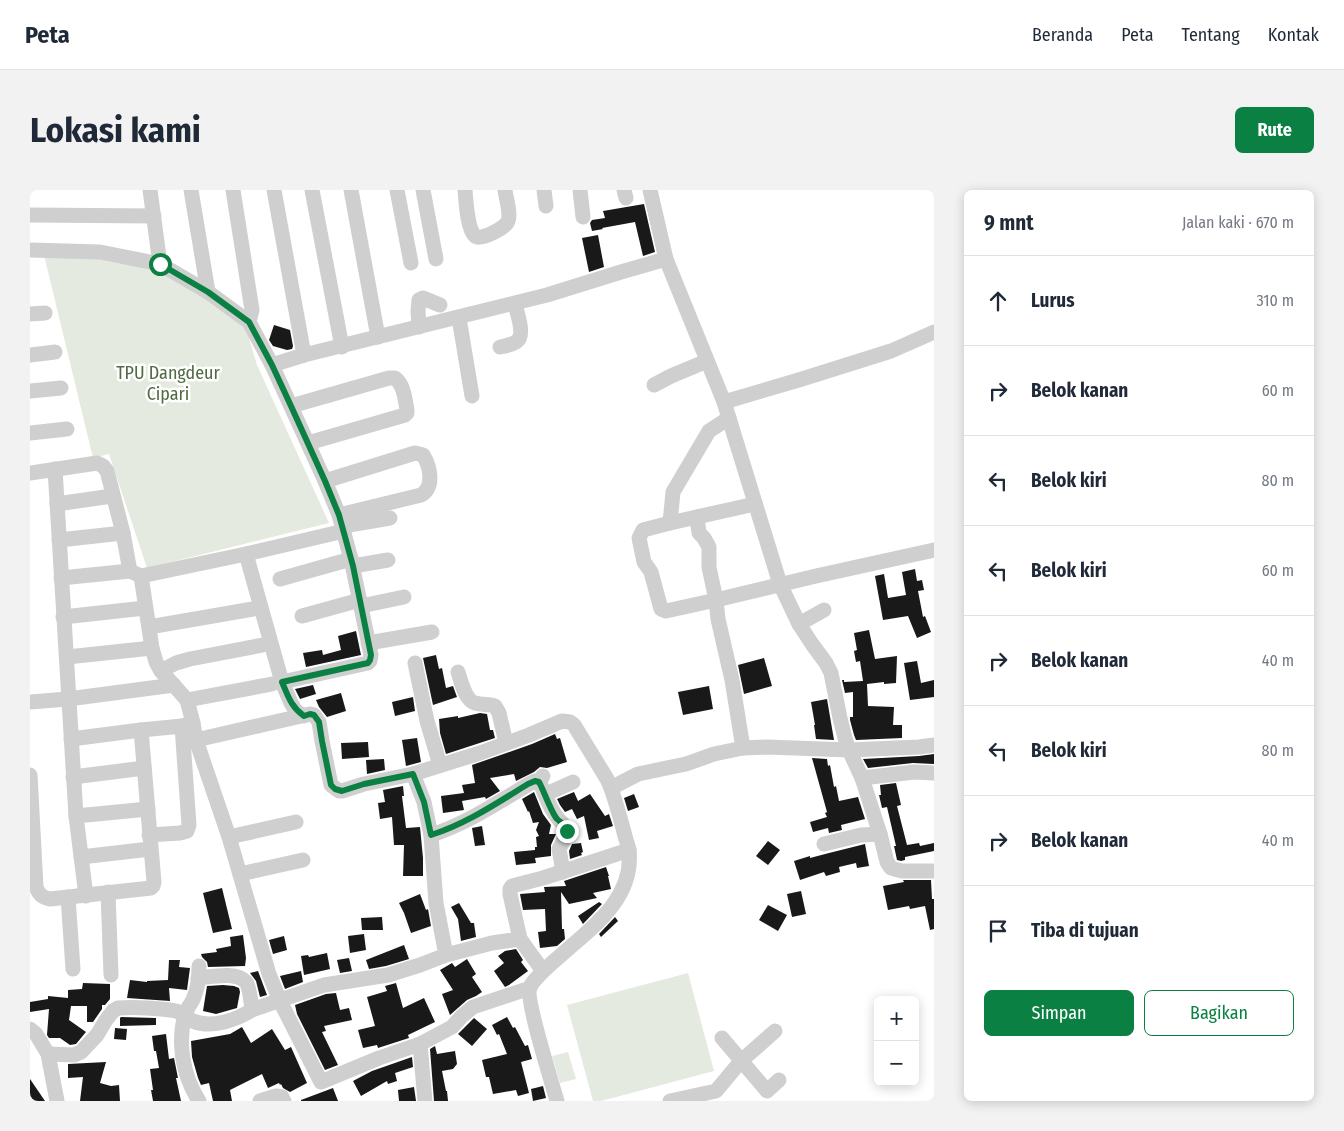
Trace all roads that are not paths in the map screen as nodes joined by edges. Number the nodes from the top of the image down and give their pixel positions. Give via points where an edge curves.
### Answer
1 (150, 190) edge
2 (191, 190) edge
3 (233, 190) edge
4 (274, 190) edge
5 (312, 190) edge
6 (351, 190) edge
7 (397, 190) edge
8 (423, 190) edge
9 (465, 190) edge
10 (505, 190) edge
11 (544, 190) edge
12 (580, 190) edge
13 (650, 190) edge
14 (546, 206) dead end
15 (30, 215) edge
16 (154, 216) junction
17 (584, 216) dead end
18 (30, 250) edge
19 (436, 259) dead end
20 (666, 259) junction
21 (411, 263) dead end
22 (160, 264) junction
23 (208, 292) junction
24 (515, 304) junction
25 (440, 305) dead end
26 (459, 318) junction
27 (249, 322) junction
28 (419, 327) junction
29 (934, 332) edge
30 (378, 337) junction
31 (342, 347) junction
32 (500, 347) dead end
33 (55, 352) dead end
34 (30, 355) edge
35 (304, 355) junction
36 (707, 361) junction
37 (272, 365) junction
38 (654, 385) dead end
39 (61, 388) dead end
40 (30, 391) edge
41 (472, 396) dead end
42 (724, 402) junction
43 (291, 406) junction
44 (729, 418) junction
45 (67, 429) dead end
46 (30, 433) edge
47 (308, 443) junction
48 (55, 469) junction
49 (30, 473) edge
50 (325, 481) junction
51 (112, 496) junction
52 (57, 504) junction
53 (755, 504) junction
54 (698, 517) junction
55 (390, 518) dead end
56 (670, 523) junction
57 (342, 524) junction
58 (123, 533) junction
59 (59, 540) junction
60 (934, 550) edge
61 (246, 554) junction
62 (388, 560) dead end
63 (352, 563) junction
64 (136, 574) junction
65 (61, 578) junction
66 (280, 579) dead end
67 (780, 584) junction
68 (404, 597) dead end
69 (716, 600) junction
70 (360, 603) junction
71 (145, 608) junction
72 (253, 609) dead end
73 (824, 610) dead end
74 (302, 616) dead end
75 (64, 617) junction
76 (799, 624) junction
77 (149, 627) junction
78 (432, 632) dead end
79 (368, 643) junction
80 (263, 645) dead end
81 (152, 648) junction
82 (66, 657) junction
83 (414, 663) dead end
84 (161, 671) junction
85 (458, 672) dead end
86 (277, 683) junction
87 (174, 685) junction
88 (68, 699) junction
89 (187, 700) junction
90 (30, 702) edge
91 (304, 716) junction
92 (187, 725) junction
93 (140, 730) junction
94 (71, 739) junction
95 (196, 740) junction
96 (506, 743) junction
97 (934, 745) edge
98 (743, 748) junction
99 (849, 750) junction
100 (440, 765) junction
101 (144, 768) junction
102 (30, 774) edge
103 (413, 774) junction
104 (934, 774) edge
105 (74, 777) junction
106 (862, 778) junction
107 (573, 782) dead end
108 (542, 784) junction
109 (611, 788) junction
110 (148, 809) junction
111 (76, 816) junction
112 (31, 818) edge
113 (296, 822) dead end
114 (880, 834) junction
115 (431, 835) junction
116 (229, 837) junction
117 (150, 842) junction
118 (824, 844) dead end
119 (629, 850) junction
120 (81, 857) junction
121 (303, 860) dead end
122 (934, 870) edge
123 (563, 872) junction
124 (240, 874) junction
125 (108, 892) junction
126 (86, 896) junction
127 (68, 897) junction
128 (520, 939) junction
129 (446, 955) junction
130 (73, 969) dead end
131 (543, 971) junction
132 (111, 975) dead end
133 (530, 988) junction
134 (280, 1001) junction
135 (252, 1010) junction
136 (185, 1015) junction
137 (30, 1029) edge
138 (775, 1031) dead end
139 (722, 1038) dead end
140 (420, 1044) junction
141 (48, 1054) junction
142 (741, 1061) junction
143 (779, 1080) dead end
144 (720, 1096) edge
145 (57, 1101) edge
146 (199, 1101) edge
147 (260, 1101) edge
148 (284, 1101) edge
149 (424, 1101) edge
150 (556, 1101) edge
151 (671, 1101) edge

1 - 16 street
2 - 23 street
3 - 27 street via 252,310
4 - 35 street
5 - 31 street
6 - 30 street
7 - 21 street
8 - 19 street
9 - 10 street via 471,228 477,238 507,224
11 - 14 street
12 - 17 street
13 - 20 street
15 - 16 street
16 - 22 street
18 - 22 street via 100,252
20 - 24 street
20 - 36 street
22 - 23 street
23 - 27 street
24 - 26 street
24 - 32 street via 521,329 519,340
25 - 28 street via 423,298 419,300
26 - 28 street
26 - 41 street
27 - 37 street
28 - 30 street
29 - 42 street via 891,351
30 - 31 street
31 - 35 street
33 - 34 street
35 - 37 street
36 - 38 street
36 - 42 street
37 - 43 street
39 - 40 street
42 - 44 street
43 - 47 street
43 - 47 street via 388,378 395,378 401,386 407,410 405,415
44 - 53 street
44 - 56 street via 709,431 673,492
45 - 46 street
47 - 50 street
48 - 49 street
48 - 51 street via 97,463 107,471
48 - 52 street
50 - 57 street
50 - 57 street via 415,453 423,455 427,462 429,486 421,495
51 - 52 street
51 - 58 street
52 - 59 street
53 - 54 street
53 - 67 street
54 - 56 street
54 - 69 street via 699,533 708,547
55 - 57 street
56 - 69 street via 643,530 639,538 661,608 666,611
57 - 61 street
57 - 63 street
58 - 59 street
58 - 64 street
59 - 65 street
60 - 67 street
61 - 64 street
61 - 86 street
62 - 63 street
63 - 66 street
63 - 70 street
64 - 65 street
64 - 71 street
65 - 75 street
67 - 69 street
67 - 76 street
68 - 70 street
69 - 98 street
70 - 74 street
70 - 79 street
71 - 75 street
71 - 77 street
72 - 77 street
73 - 76 street
75 - 82 street
76 - 99 street via 831,673
77 - 81 street
78 - 79 street
79 - 86 street via 371,655 368,663
80 - 84 street via 190,659
81 - 82 street
81 - 84 street
82 - 88 street
83 - 100 street
84 - 87 street
85 - 96 street via 472,702 495,706
86 - 89 street
86 - 91 street
87 - 88 street
87 - 89 street
88 - 90 street
88 - 94 street
89 - 92 street
91 - 95 street
91 - 103 street via 314,715 319,722 331,785 339,791
92 - 93 street
92 - 95 street
92 - 117 street via 189,825 187,831
93 - 94 street
93 - 101 street
94 - 105 street
95 - 116 street
96 - 100 street
96 - 109 street via 562,721 570,722
97 - 99 street
98 - 99 street
98 - 109 street via 638,774
99 - 106 street
100 - 103 street
101 - 105 street
101 - 110 street
102 - 112 street
103 - 115 street via 424,802
104 - 106 street via 914,772
105 - 111 street
106 - 114 street
107 - 108 street
108 - 115 street via 535,781 528,784 476,815
108 - 123 street via 557,819 567,829 559,849
109 - 119 street
110 - 111 street
110 - 117 street
111 - 120 street
112 - 127 street via 38,892 50,899
113 - 116 street
114 - 118 street
114 - 122 street via 886,862 891,868
115 - 129 street via 436,902
116 - 124 street
117 - 120 street
117 - 125 street via 153,886
119 - 123 street
119 - 131 street via 629,867 616,903 589,932
120 - 126 street
121 - 124 street
123 - 128 street via 510,889
124 - 134 street
125 - 126 street
125 - 132 street
126 - 127 street
127 - 130 street
128 - 129 street
128 - 131 street
129 - 134 street via 388,975 324,985
131 - 133 street
133 - 140 street via 473,1007 452,1027
133 - 150 street via 534,1020
134 - 135 street
134 - 140 street via 321,1082
135 - 136 street via 242,1017 216,1024 191,1021
135 - 136 street via 246,982 239,977 199,972 194,998
136 - 141 street via 170,1010 118,1008 81,1052 74,1055
136 - 146 street via 184,1064 189,1083
137 - 141 street
138 - 142 street
139 - 142 street
140 - 149 street
141 - 145 street
142 - 143 street via 767,1091
142 - 144 street
144 - 151 street
147 - 148 street via 276,1096

